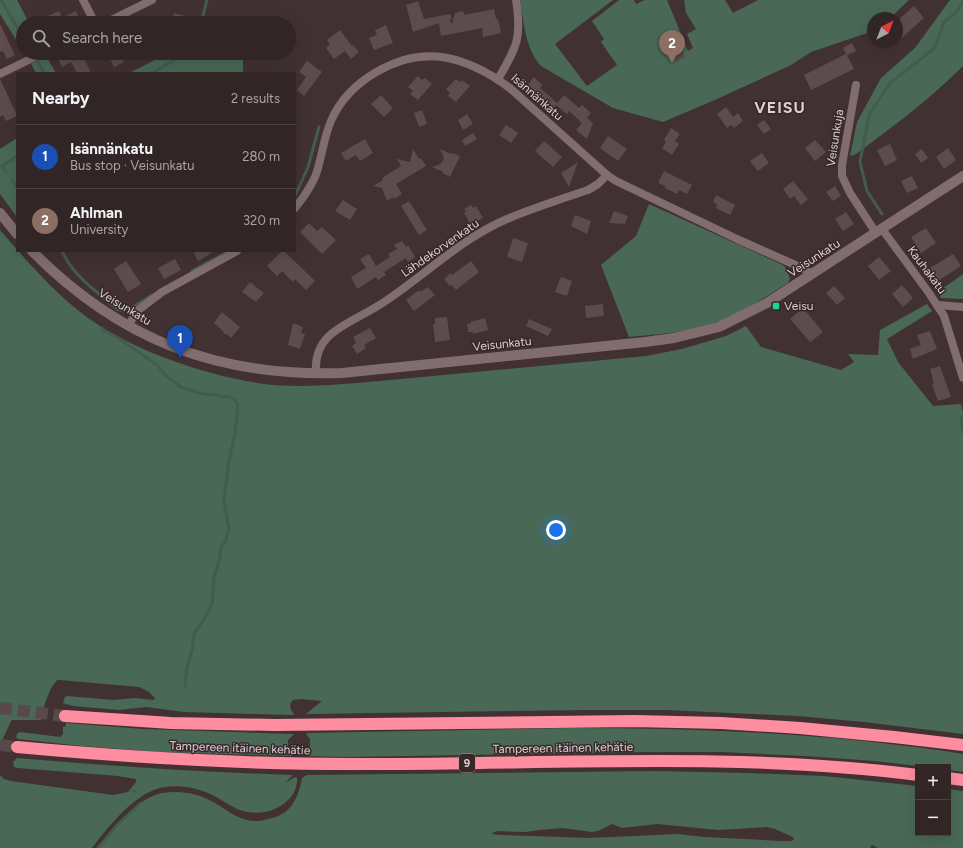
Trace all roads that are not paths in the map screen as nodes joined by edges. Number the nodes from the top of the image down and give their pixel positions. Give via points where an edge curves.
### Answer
1 (83, 0) edge
2 (152, 0) edge
3 (516, 0) edge
4 (91, 16) edge
5 (119, 16) edge
6 (29, 60) edge
7 (0, 74) edge
8 (498, 79) junction
9 (856, 85) dead end
10 (607, 175) junction
11 (963, 176) edge
12 (296, 207) edge
13 (0, 213) edge
14 (879, 231) junction
15 (16, 233) edge
16 (33, 252) edge
17 (235, 252) edge
18 (812, 274) junction
19 (938, 305) junction
20 (963, 307) edge
21 (128, 326) junction
22 (316, 374) junction
23 (963, 378) edge
24 (65, 716) tunnel mouth
25 (963, 746) edge
26 (17, 747) tunnel mouth
27 (915, 775) edge
28 (951, 778) edge
29 (963, 780) edge

1 - 4 street
2 - 5 street
3 - 8 street via 518,40
6 - 7 street
8 - 10 street, Isännänkatu
8 - 12 street, Isännänkatu via 461,61 430,56 396,64 371,75 358,84 339,106 331,121 315,177
9 - 14 street, Veisunkuja via 842,176 850,193
10 - 18 street, Isännänkatu via 635,191
10 - 22 street, Lähdekorvenkatu via 588,190 507,219 470,239 385,302 333,333 322,344 315,364
11 - 14 street, Veisunkatu
13 - 15 street
14 - 18 street, Veisunkatu
14 - 19 street, Kauhakatu
16 - 21 street, Veisunkatu via 68,285
17 - 21 street via 162,292 137,311
18 - 22 street, Veisunkatu via 775,299 734,320 702,332 674,338
19 - 20 street, Kauhakatu
19 - 23 street via 948,327
21 - 22 street, Veisunkatu via 170,346 204,358 242,367
24 - 25 highway, Tampereen itäinen kehätie via 275,725 634,721 722,723 863,734
26 - 27 highway, Tampereen itäinen kehätie / 9 via 142,758 271,764 719,761
28 - 29 highway

